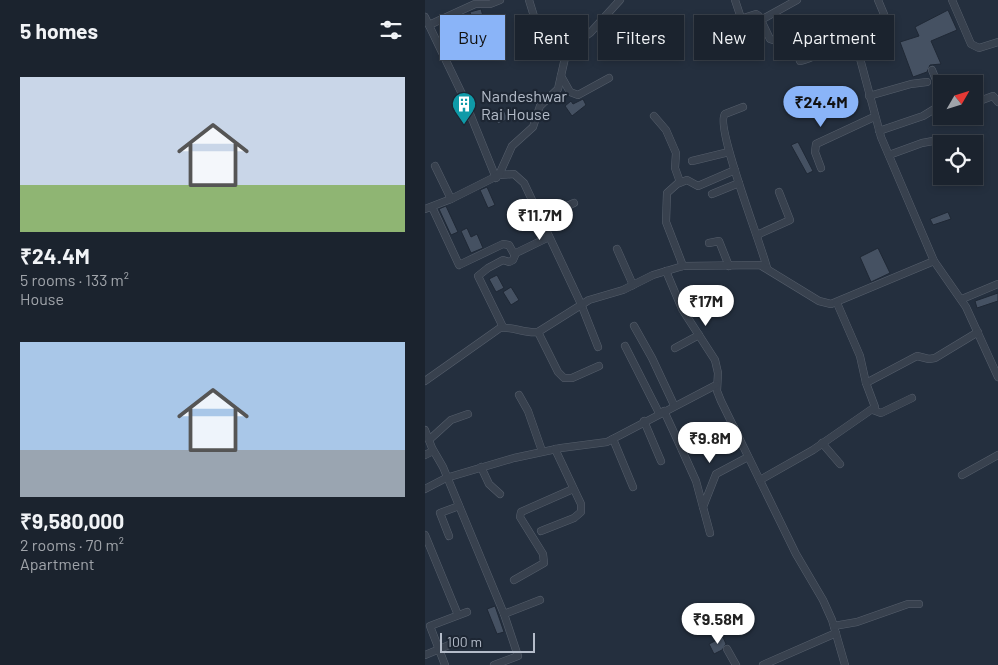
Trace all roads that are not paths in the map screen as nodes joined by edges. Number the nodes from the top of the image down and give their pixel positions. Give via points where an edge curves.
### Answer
1 (500, 0) edge
2 (529, 0) edge
3 (620, 0) edge
4 (735, 0) edge
5 (797, 0) edge
6 (878, 0) edge
7 (952, 0) edge
8 (534, 15) edge
9 (740, 15) edge
10 (884, 15) edge
11 (425, 17) edge
12 (764, 18) edge
13 (764, 26) edge
14 (428, 29) edge
15 (774, 40) edge
16 (998, 42) edge
17 (859, 60) edge
18 (932, 70) dead end
19 (934, 75) edge
20 (561, 76) junction
21 (609, 78) dead end
22 (927, 82) dead end
23 (869, 96) junction
24 (983, 100) edge
25 (998, 102) edge
26 (743, 107) dead end
27 (933, 110) edge
28 (654, 116) dead end
29 (874, 117) junction
30 (879, 132) junction
31 (933, 141) edge
32 (729, 152) junction
33 (889, 156) junction
34 (692, 162) dead end
35 (435, 166) dead end
36 (821, 168) dead end
37 (735, 170) junction
38 (498, 176) junction
39 (680, 182) junction
40 (739, 183) junction
41 (779, 192) dead end
42 (712, 194) dead end
43 (451, 199) junction
44 (574, 203) dead end
45 (429, 208) edge
46 (539, 215) junction
47 (757, 235) junction
48 (549, 237) junction
49 (709, 243) dead end
50 (617, 249) dead end
51 (514, 254) junction
52 (479, 256) junction
53 (934, 260) junction
54 (683, 266) junction
55 (729, 266) junction
56 (767, 268) junction
57 (486, 270) junction
58 (666, 271) junction
59 (998, 284) edge
60 (633, 285) junction
61 (961, 299) junction
62 (837, 303) junction
63 (581, 304) junction
64 (634, 326) dead end
65 (503, 327) junction
66 (538, 332) junction
67 (978, 332) junction
68 (699, 335) junction
69 (625, 346) dead end
70 (598, 347) dead end
71 (675, 348) dead end
72 (599, 366) dead end
73 (998, 377) edge
74 (425, 381) edge
75 (866, 383) junction
76 (716, 384) junction
77 (519, 395) dead end
78 (912, 398) dead end
79 (674, 405) junction
80 (873, 410) junction
81 (661, 412) junction
82 (468, 414) dead end
83 (644, 420) junction
84 (734, 426) junction
85 (425, 430) edge
86 (613, 439) junction
87 (429, 440) junction
88 (822, 443) junction
89 (555, 449) junction
90 (682, 450) junction
91 (433, 451) junction
92 (542, 451) junction
93 (425, 455) edge
94 (998, 455) edge
95 (748, 457) junction
96 (661, 461) dead end
97 (840, 464) dead end
98 (481, 468) junction
99 (963, 476) dead end
100 (446, 478) junction
101 (760, 480) junction
102 (633, 487) dead end
103 (425, 489) edge
104 (573, 489) junction
105 (500, 494) dead end
106 (459, 506) junction
107 (703, 507) junction
108 (541, 531) dead end
109 (710, 532) dead end
110 (425, 535) edge
111 (449, 536) dead end
112 (514, 580) dead end
113 (540, 600) dead end
114 (919, 604) dead end
115 (467, 612) dead end
116 (504, 614) junction
117 (458, 615) junction
118 (835, 629) junction
119 (464, 641) dead end
120 (727, 648) dead end
121 (439, 650) junction
122 (425, 655) edge
123 (445, 665) edge
124 (494, 665) edge
125 (736, 665) edge
126 (763, 665) edge
127 (845, 665) edge

1 - 14 street via 475,4
2 - 8 street
3 - 20 street via 590,33 569,47
4 - 9 street
5 - 12 street
6 - 10 street
7 - 16 street via 971,44 979,48
11 - 14 street
13 - 15 street via 770,39
14 - 38 street via 462,94
17 - 23 street
18 - 19 street
20 - 21 street via 570,92 578,95
20 - 38 street via 556,92 540,106 533,127 511,146
22 - 23 street
23 - 29 street
24 - 25 street via 993,96
26 - 32 street via 722,118
27 - 30 street
28 - 39 street via 666,130 674,149
29 - 30 street
29 - 36 street via 815,144
30 - 33 street
31 - 33 street
32 - 34 street
32 - 37 street
33 - 53 street
35 - 43 street
37 - 39 street via 698,186 690,180
37 - 40 street
38 - 43 street
38 - 46 street via 519,177
39 - 54 street via 667,193 666,215 669,232
40 - 42 street
40 - 47 street
41 - 47 street via 790,220
43 - 45 street
44 - 46 street via 567,206 557,204
45 - 52 street via 459,265
46 - 48 street
47 - 56 street
48 - 51 street
48 - 63 street
49 - 55 street via 719,241
50 - 60 street
51 - 52 street via 507,243
51 - 57 street via 513,260 503,260
52 - 57 street
53 - 61 street
53 - 62 street
54 - 55 street
54 - 58 street
55 - 56 street via 753,264
56 - 62 street via 819,301
57 - 65 street via 478,276
58 - 60 street
58 - 68 street via 682,310
59 - 61 street
60 - 63 street
61 - 67 street
62 - 75 street via 860,356
63 - 66 street
63 - 70 street
64 - 79 street
65 - 66 street
65 - 74 street
66 - 72 street via 563,378 573,378
67 - 73 street
67 - 75 street via 935,358 917,356
68 - 71 street
68 - 76 street via 718,366
69 - 81 street
75 - 80 street
76 - 79 street
76 - 84 street
77 - 92 street
78 - 80 street via 881,413
79 - 81 street
80 - 88 street
81 - 83 street
81 - 90 street
82 - 87 street via 447,423
83 - 86 street
83 - 96 street
84 - 90 street
84 - 95 street
85 - 87 street
86 - 89 street via 599,444
86 - 102 street
87 - 91 street
88 - 97 street
88 - 101 street
89 - 92 street
89 - 104 street
90 - 107 street
91 - 93 street
91 - 100 street
92 - 98 street
94 - 99 street
95 - 101 street
95 - 107 street via 716,474
98 - 100 street
98 - 105 street via 489,484
100 - 103 street
100 - 106 street
101 - 118 street
104 - 108 street via 581,504 579,515
104 - 112 street via 521,512 543,554 544,563
106 - 111 street via 440,513
106 - 116 street
107 - 109 street
110 - 117 street
113 - 116 street
114 - 118 street via 908,604
115 - 117 street
116 - 124 street via 518,656
117 - 121 street via 430,626
118 - 126 street
118 - 127 street
119 - 121 street
120 - 125 street
121 - 122 street
121 - 123 street

